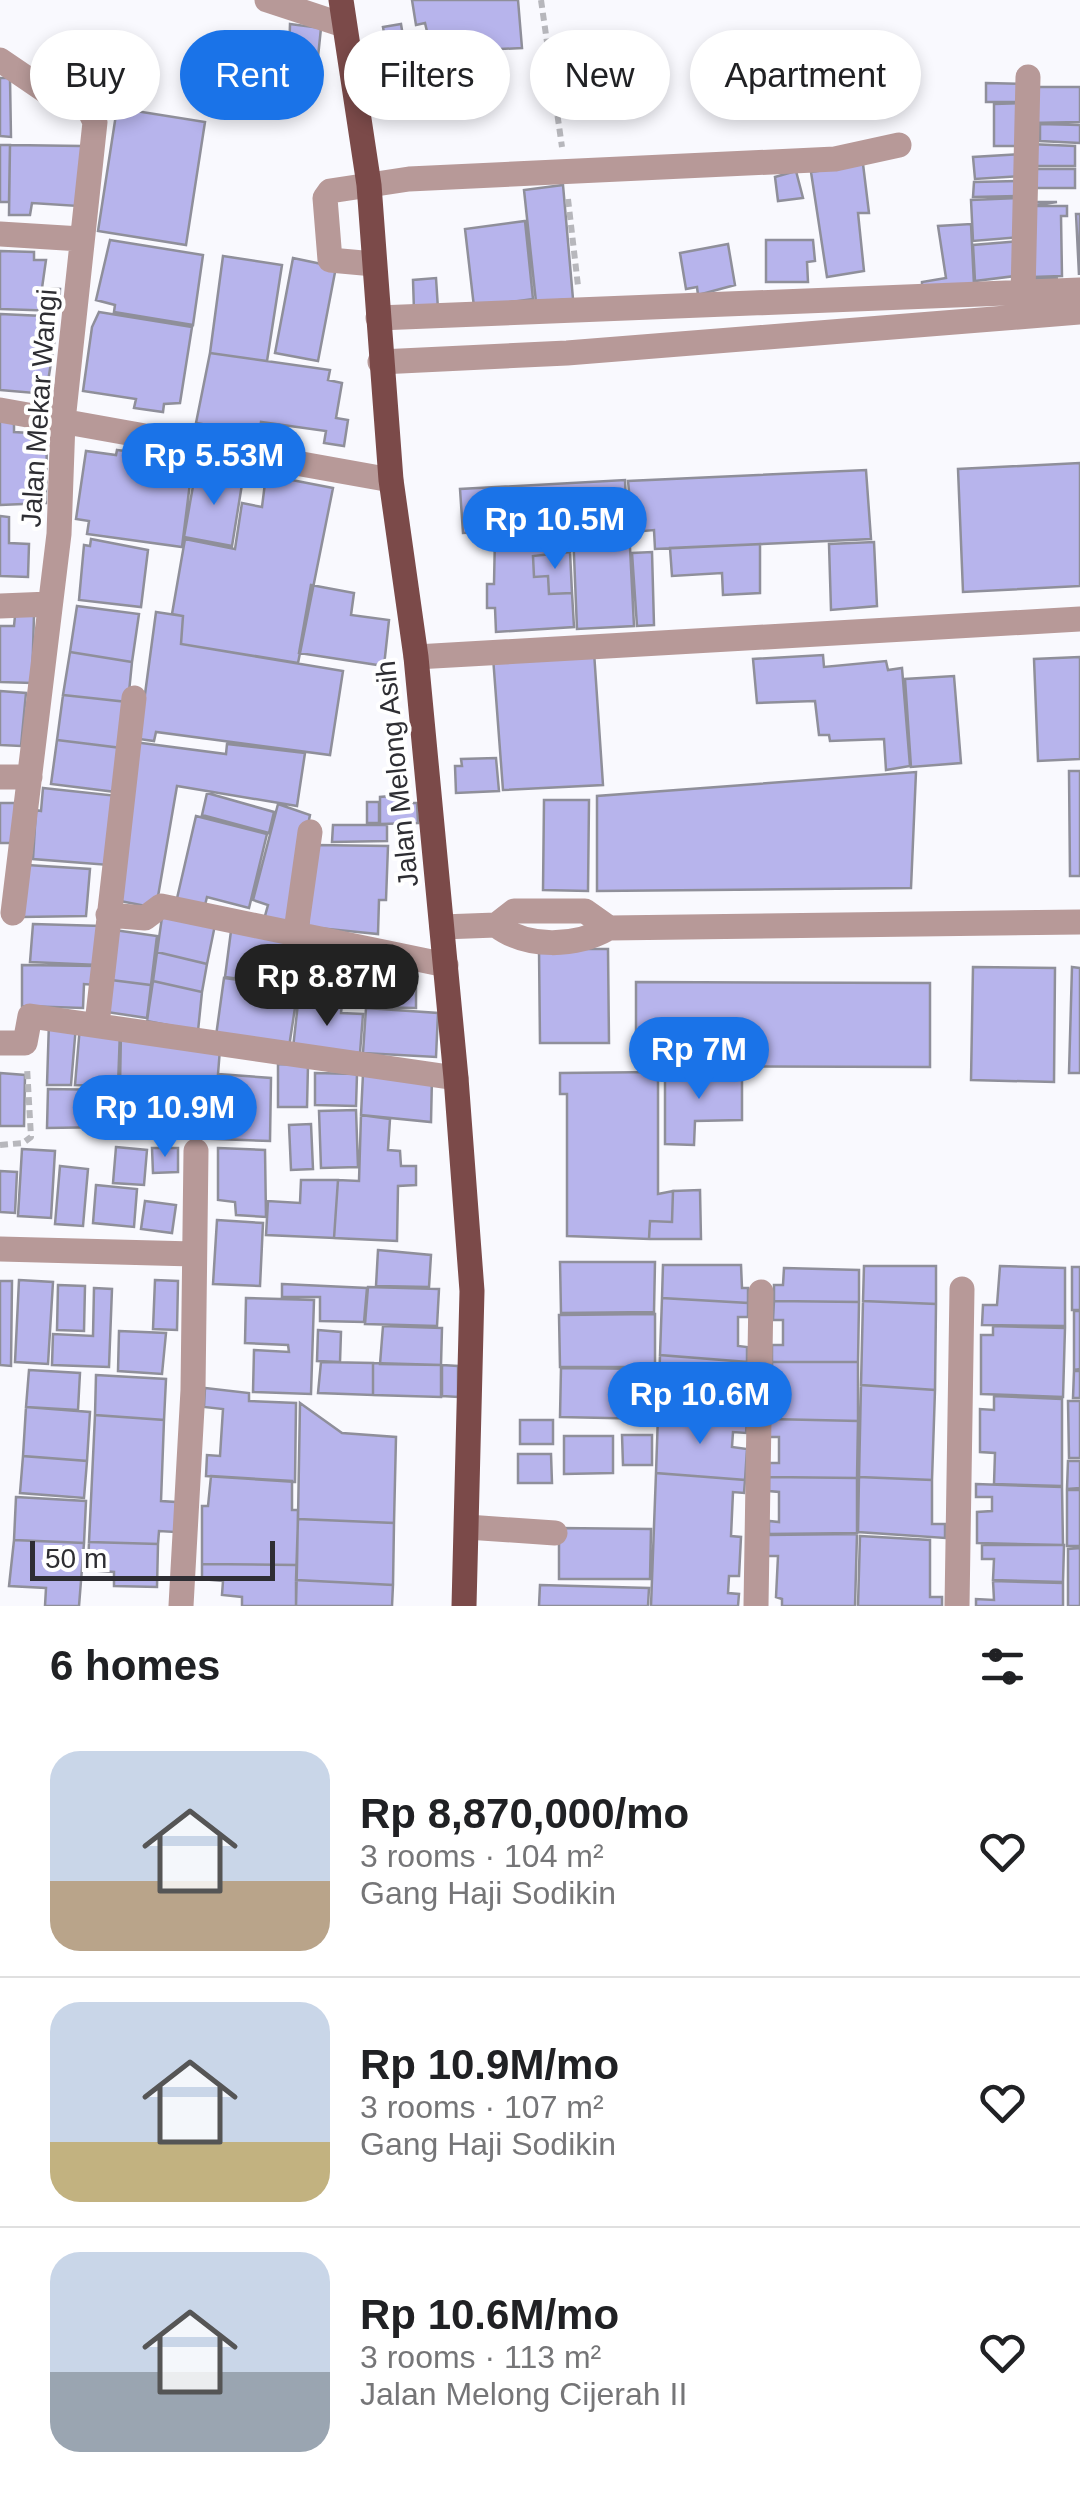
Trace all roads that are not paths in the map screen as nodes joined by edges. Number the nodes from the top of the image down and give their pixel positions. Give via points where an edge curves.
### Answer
1 (267, 0) edge
2 (342, 13) edge
3 (0, 60) edge
4 (1028, 76) dead end
5 (898, 145) dead end
6 (369, 185) junction
7 (0, 234) edge
8 (81, 239) junction
9 (374, 264) junction
10 (1080, 290) edge
11 (1023, 294) junction
12 (1080, 312) edge
13 (378, 318) junction
14 (380, 362) junction
15 (0, 410) edge
16 (64, 421) junction
17 (391, 480) junction
18 (50, 604) junction
19 (0, 606) edge
20 (1080, 619) edge
21 (416, 657) junction
22 (134, 698) dead end
23 (0, 777) edge
24 (30, 777) junction
25 (310, 832) dead end
26 (13, 913) dead end
27 (108, 915) junction
28 (1080, 922) edge
29 (442, 926) junction
30 (296, 932) junction
31 (446, 966) junction
32 (96, 1024) junction
33 (13, 1043) edge
34 (456, 1078) junction
35 (196, 1151) dead end
36 (0, 1248) edge
37 (194, 1254) junction
38 (962, 1289) dead end
39 (761, 1292) dead end
40 (467, 1527) junction
41 (555, 1533) dead end
42 (180, 1606) edge
43 (464, 1606) edge
44 (756, 1606) edge
45 (957, 1606) edge

1 - 2 street
2 - 6 main road, Jalan Melong Asih
3 - 8 street, Jalan Mekar Wangi via 50,94 86,104 94,122
4 - 11 street
5 - 6 street via 836,159
6 - 9 main road, Jalan Melong Asih
6 - 9 street via 327,193 328,256 333,263
7 - 8 street
8 - 16 street, Jalan Mekar Wangi
9 - 13 main road, Jalan Melong Asih
10 - 11 street
11 - 13 street
12 - 14 street
13 - 14 main road, Jalan Melong Asih
14 - 17 main road, Jalan Melong Asih
15 - 16 street
16 - 17 street
16 - 18 street, Jalan Mekar Wangi
17 - 21 main road, Jalan Melong Asih
18 - 19 street
18 - 24 street, Jalan Mekar Wangi
20 - 21 street
21 - 29 main road, Jalan Melong Asih
22 - 27 street
23 - 24 street
24 - 26 street, Jalan Mekar Wangi
25 - 30 street
27 - 30 street via 146,918 161,906
27 - 32 street
28 - 29 street via 610,928 585,942 515,939 496,925
29 - 31 main road, Jalan Melong Asih
30 - 31 street
31 - 34 main road, Jalan Melong Asih
32 - 33 street via 30,1016
32 - 34 street
34 - 40 main road, Jalan Melong Asih via 472,1291
35 - 37 street
36 - 37 street
37 - 42 street
38 - 45 street
39 - 44 street
40 - 41 street
40 - 43 main road, Jalan Melong Asih

